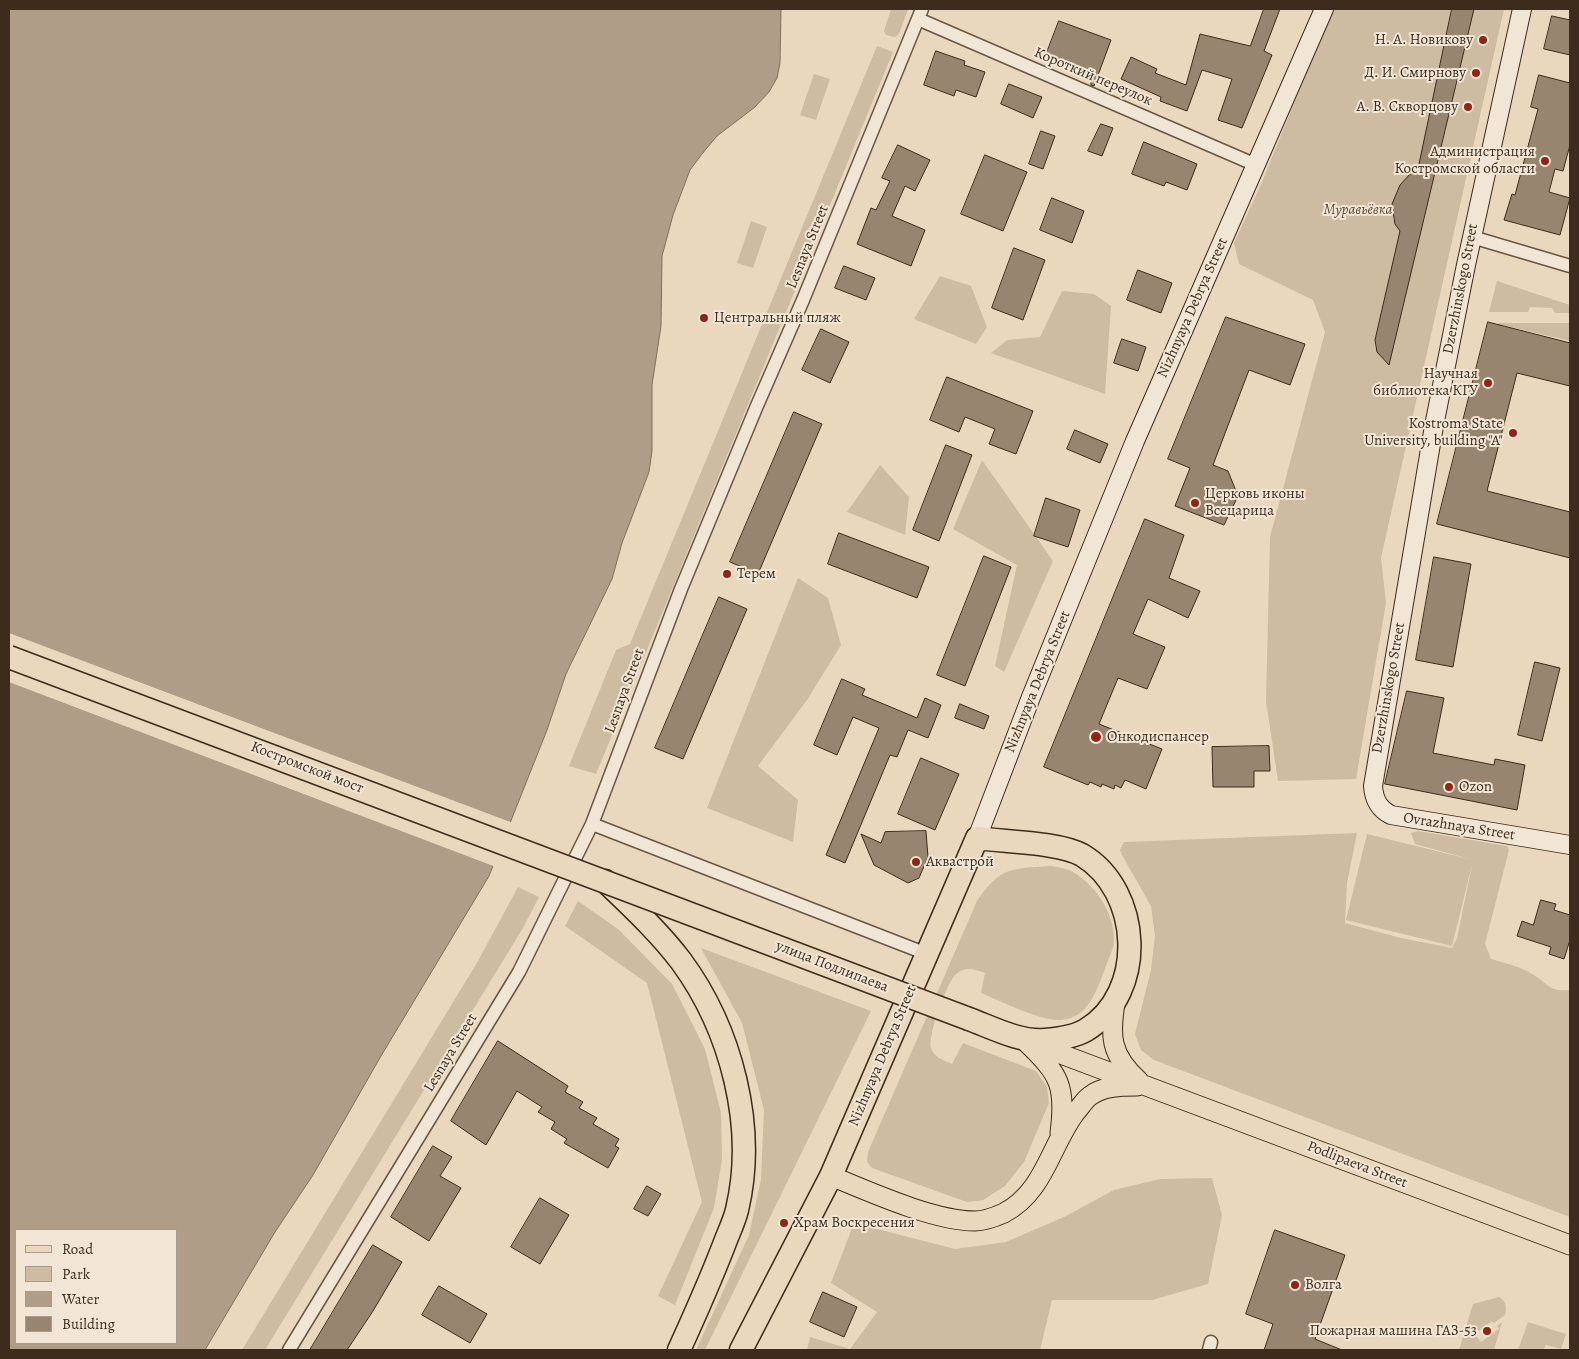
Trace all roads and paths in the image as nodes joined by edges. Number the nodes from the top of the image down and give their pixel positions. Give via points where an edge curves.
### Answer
1 (1324, 9) edge
2 (1522, 9) edge
3 (920, 14) edge
4 (1256, 165) junction
5 (1472, 237) junction
6 (1570, 266) edge
7 (9, 657) edge
8 (1374, 779) joint
9 (592, 824) junction
10 (977, 838) junction
11 (1570, 845) edge
12 (605, 880) junction
13 (927, 954) junction
14 (1116, 997) junction
15 (1023, 1039) junction
16 (1144, 1086) junction
17 (1059, 1137) junction
18 (831, 1176) junction
19 (1570, 1245) edge
20 (289, 1350) edge
21 (679, 1350) edge
22 (741, 1350) edge

1 - 4 street, Nizhnyaya Debrya Street
2 - 5 street, Dzerzhinskogo Street
3 - 4 street, Короткий переулок
3 - 9 street, Lesnaya Street via 681,590
4 - 10 street, Nizhnyaya Debrya Street via 1135,441
5 - 6 street
5 - 8 street, Dzerzhinskogo Street via 1434,426
7 - 12 highway, Костромской мост, bridge
8 - 11 street, Ovrazhnaya Street via 1376,800 1382,811 1391,815
9 - 13 street
9 - 20 street, Lesnaya Street via 520,972
10 - 13 highway, Nizhnyaya Debrya Street
10 - 14 highway via 1066,849 1082,855 1104,874 1118,896 1129,929 1130,952
12 - 15 highway, улица Подлипаева, bridge
12 - 21 highway via 681,961 711,1011 732,1065 743,1122 743,1167 737,1210
13 - 18 highway, Nizhnyaya Debrya Street
14 - 15 highway via 1107,1011 1085,1030 1069,1037
14 - 16 main road via 1112,1023 1119,1061
15 - 16 main road, улица Подлипаева
15 - 17 main road via 1060,1084 1063,1099
16 - 17 main road via 1109,1088 1090,1096
16 - 19 main road, Podlipaeva Street
17 - 18 main road via 1047,1168 1030,1193 1015,1207 994,1218 976,1221 951,1218
18 - 22 highway, Nizhnyaya Debrya Street

